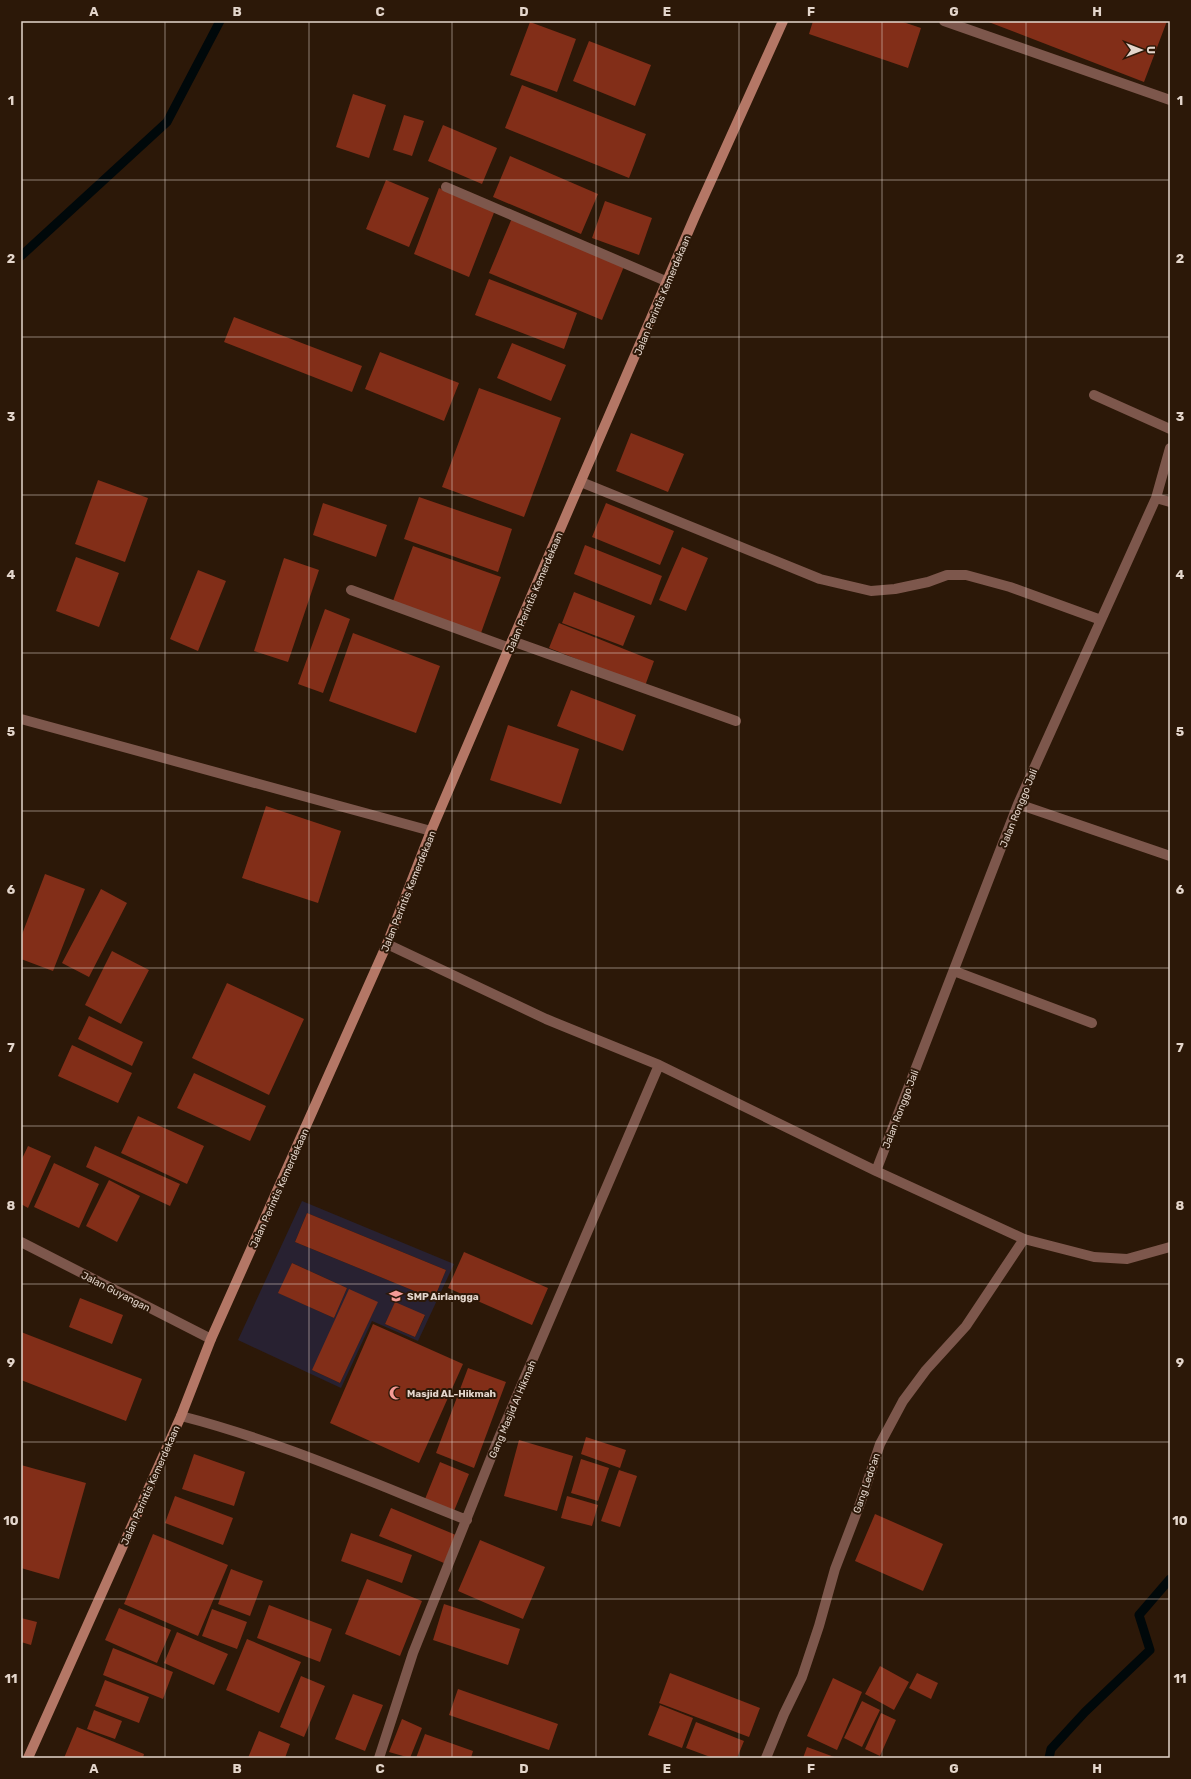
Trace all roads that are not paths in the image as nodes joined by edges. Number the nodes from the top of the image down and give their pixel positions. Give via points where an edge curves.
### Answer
1 (783, 21) edge
2 (944, 21) edge
3 (1170, 100) edge
4 (446, 187) dead end
5 (668, 282) junction
6 (1094, 395) dead end
7 (1170, 430) edge
8 (1170, 448) edge
9 (581, 482) junction
10 (1156, 498) junction
11 (1170, 502) edge
12 (351, 590) dead end
13 (1101, 620) junction
14 (511, 645) junction
15 (21, 718) edge
16 (736, 721) dead end
17 (1018, 804) junction
18 (431, 831) junction
19 (1170, 856) edge
20 (387, 944) junction
21 (954, 971) junction
22 (1092, 1023) dead end
23 (659, 1065) junction
24 (876, 1171) junction
25 (1024, 1239) junction
26 (21, 1242) edge
27 (1170, 1247) edge
28 (211, 1339) junction
29 (181, 1416) junction
30 (467, 1520) junction
31 (28, 1758) edge
32 (379, 1758) edge
33 (766, 1758) edge

1 - 5 main road, Jalan Perintis Kemerdekaan
2 - 3 street
4 - 5 street
5 - 9 main road, Jalan Perintis Kemerdekaan
6 - 7 street
8 - 10 street, Jalan Ronggo Jali
9 - 13 street via 820,579 871,591 895,589 947,575 966,575 1010,587
9 - 14 main road, Jalan Perintis Kemerdekaan
10 - 11 street
10 - 13 street, Jalan Ronggo Jali
12 - 14 street
13 - 17 street, Jalan Ronggo Jali
14 - 16 street
14 - 18 main road, Jalan Perintis Kemerdekaan
15 - 18 street
17 - 19 street
17 - 21 street, Jalan Ronggo Jali
18 - 20 main road, Jalan Perintis Kemerdekaan
20 - 23 street via 546,1019
20 - 28 main road, Jalan Perintis Kemerdekaan
21 - 22 street
21 - 24 street, Jalan Ronggo Jali
23 - 24 street
23 - 30 street, Gang Masjid Al Hikmah via 555,1306
24 - 25 street
25 - 27 street via 1094,1257 1127,1259
25 - 33 street, Gang Ledo'an via 966,1326 917,1382 880,1444 834,1569 802,1677
26 - 28 street, Jalan Guyangan
28 - 29 main road, Jalan Perintis Kemerdekaan
29 - 30 street via 216,1425
29 - 31 main road, Jalan Perintis Kemerdekaan
30 - 32 street, Gang Masjid Al Hikmah via 413,1653

